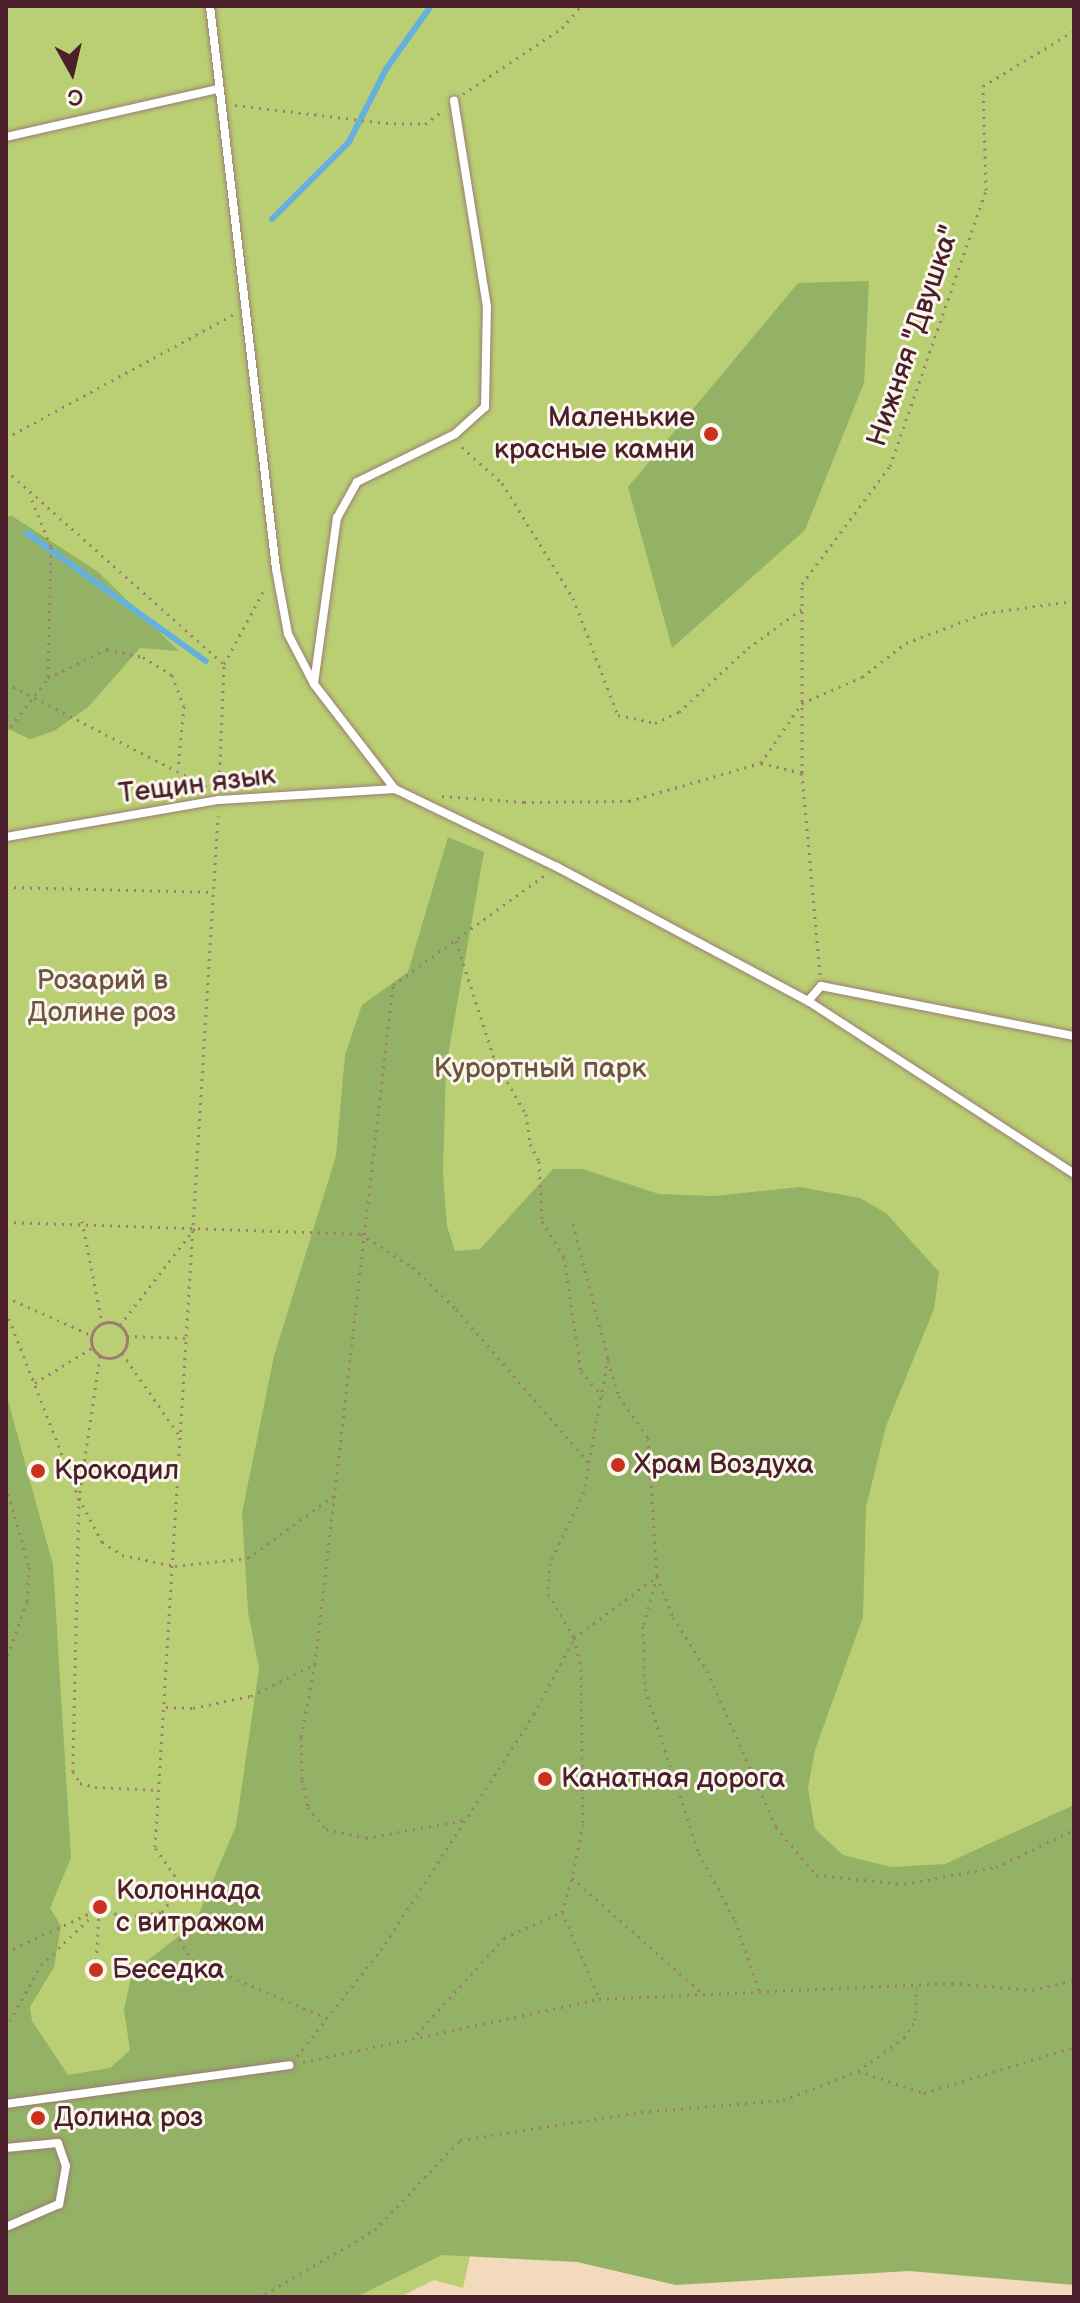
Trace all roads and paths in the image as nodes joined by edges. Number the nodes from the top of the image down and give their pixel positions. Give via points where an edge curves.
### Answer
1 (210, 6) edge
2 (581, 6) edge
3 (1074, 31) edge
4 (218, 89) junction
5 (454, 101) junction
6 (220, 104) junction
7 (6, 137) edge
8 (243, 310) junction
9 (6, 438) edge
10 (445, 438) junction
11 (6, 470) edge
12 (30, 497) junction
13 (276, 569) junction
14 (1074, 601) edge
15 (802, 609) junction
16 (224, 664) junction
17 (48, 678) junction
18 (6, 683) edge
19 (314, 684) junction
20 (32, 694) junction
21 (802, 703) junction
22 (6, 733) edge
23 (761, 763) junction
24 (178, 769) junction
25 (802, 773) junction
26 (395, 789) junction
27 (434, 795) dead end
28 (219, 800) junction
29 (6, 837) edge
30 (557, 867) junction
31 (6, 887) edge
32 (215, 893) junction
33 (456, 939) junction
34 (821, 986) junction
35 (808, 1001) junction
36 (1074, 1036) edge
37 (1074, 1174) edge
38 (82, 1221) junction
39 (6, 1222) edge
40 (573, 1224) dead end
41 (195, 1228) junction
42 (360, 1234) junction
43 (6, 1297) edge
44 (6, 1311) edge
45 (102, 1322) junction
46 (120, 1325) junction
47 (91, 1335) junction
48 (127, 1336) junction
49 (186, 1338) junction
50 (92, 1348) junction
51 (122, 1353) junction
52 (100, 1356) junction
53 (608, 1358) junction
54 (35, 1383) junction
55 (603, 1396) junction
56 (180, 1437) junction
57 (588, 1462) junction
58 (6, 1486) edge
59 (336, 1494) junction
60 (79, 1498) junction
61 (175, 1566) junction
62 (657, 1576) junction
63 (574, 1638) junction
64 (6, 1660) edge
65 (315, 1664) junction
66 (166, 1707) junction
67 (159, 1790) junction
68 (465, 1820) junction
69 (1074, 1830) edge
70 (572, 1878) junction
71 (99, 1909) junction
72 (162, 1912) junction
73 (562, 1912) junction
74 (6, 1952) edge
75 (96, 1968) dead end
76 (1074, 1980) edge
77 (917, 1986) junction
78 (702, 1993) junction
79 (761, 1996) junction
80 (599, 1999) junction
81 (327, 2018) junction
82 (6, 2028) edge
83 (417, 2034) junction
84 (1074, 2047) edge
85 (289, 2065) junction
86 (858, 2071) junction
87 (6, 2104) edge
88 (6, 2148) edge
89 (6, 2227) edge
90 (249, 2297) edge

1 - 4 lane
2 - 5 path via 562,28
3 - 15 path, Нижняя "Двушка" via 983,86 986,190 916,394 890,466 802,584
4 - 6 lane
4 - 7 lane
5 - 6 path via 425,124
5 - 10 lane via 487,307 485,407
6 - 8 lane
8 - 9 path
8 - 13 lane
10 - 15 path via 472,452 529,523 573,598 618,715 655,723 679,712 748,648
10 - 19 lane via 357,482 337,518
11 - 12 path
12 - 16 path
12 - 17 path via 51,547 45,632
13 - 16 path
13 - 19 lane via 288,634
14 - 21 path via 985,613 944,626 882,658 862,677
15 - 21 path, Нижняя "Двушка"
16 - 28 path
17 - 20 path
17 - 24 path via 107,649 143,657 172,675 184,706
18 - 20 path
19 - 26 lane
20 - 22 path
20 - 24 path
21 - 23 path
21 - 25 path, Нижняя "Двушка"
23 - 25 path
23 - 27 path via 629,801 524,802
24 - 28 path via 212,789
25 - 34 path, Нижняя "Двушка"
26 - 28 lane, Тещин язык
26 - 30 lane
28 - 29 lane, Тещин язык
28 - 32 path
30 - 33 path
30 - 35 lane
31 - 32 path
32 - 41 path
33 - 42 path via 393,985
33 - 55 path via 495,1061 526,1114 530,1144 539,1161 542,1221 564,1257 581,1371
34 - 35 lane
34 - 36 lane
35 - 37 lane
38 - 39 path
38 - 41 path
38 - 45 path
40 - 53 path
41 - 42 path
41 - 46 path
41 - 49 path
42 - 57 path via 413,1267 456,1309
42 - 59 path
43 - 47 path
44 - 54 path
45 - 46 path
45 - 47 path
46 - 48 path
47 - 50 path
48 - 49 path
48 - 51 path
49 - 56 path
50 - 52 path
50 - 54 path
51 - 52 path
51 - 56 path
52 - 60 path
53 - 55 path
53 - 62 path via 619,1396 648,1438
54 - 60 path
55 - 57 path
56 - 61 path
57 - 63 path via 584,1492 550,1563 548,1594
58 - 64 path via 29,1567 27,1601
59 - 61 path via 248,1558
59 - 65 path
60 - 61 path via 102,1542 122,1555
60 - 67 path via 73,1771 80,1783 95,1787
61 - 66 path
62 - 63 path
62 - 69 path via 673,1617 707,1671 776,1827 816,1875 904,1884 996,1867
62 - 79 path via 643,1626 645,1689 699,1853 735,1920
63 - 68 path via 534,1714
63 - 70 path via 581,1669 583,1824
65 - 66 path via 251,1696 193,1708
65 - 68 path via 301,1737 302,1780 308,1807 326,1829 366,1838
66 - 67 path
67 - 72 path via 155,1847 175,1876 177,1892
68 - 81 path via 381,1950
70 - 73 path
70 - 78 path
71 - 72 path via 127,1917
71 - 74 path
71 - 75 path
71 - 82 path via 41,1965
72 - 81 path via 193,1961
73 - 80 path
73 - 83 path via 504,1938
76 - 77 path via 1032,1990
77 - 79 path
77 - 86 path via 915,2020 904,2038
78 - 79 path
78 - 80 path
80 - 83 path
81 - 85 path
83 - 85 path
84 - 86 path via 924,2093
85 - 87 lane
86 - 90 path via 783,2100 641,2112 460,2140 375,2230 265,2294
88 - 89 lane via 58,2143 66,2166 59,2204

